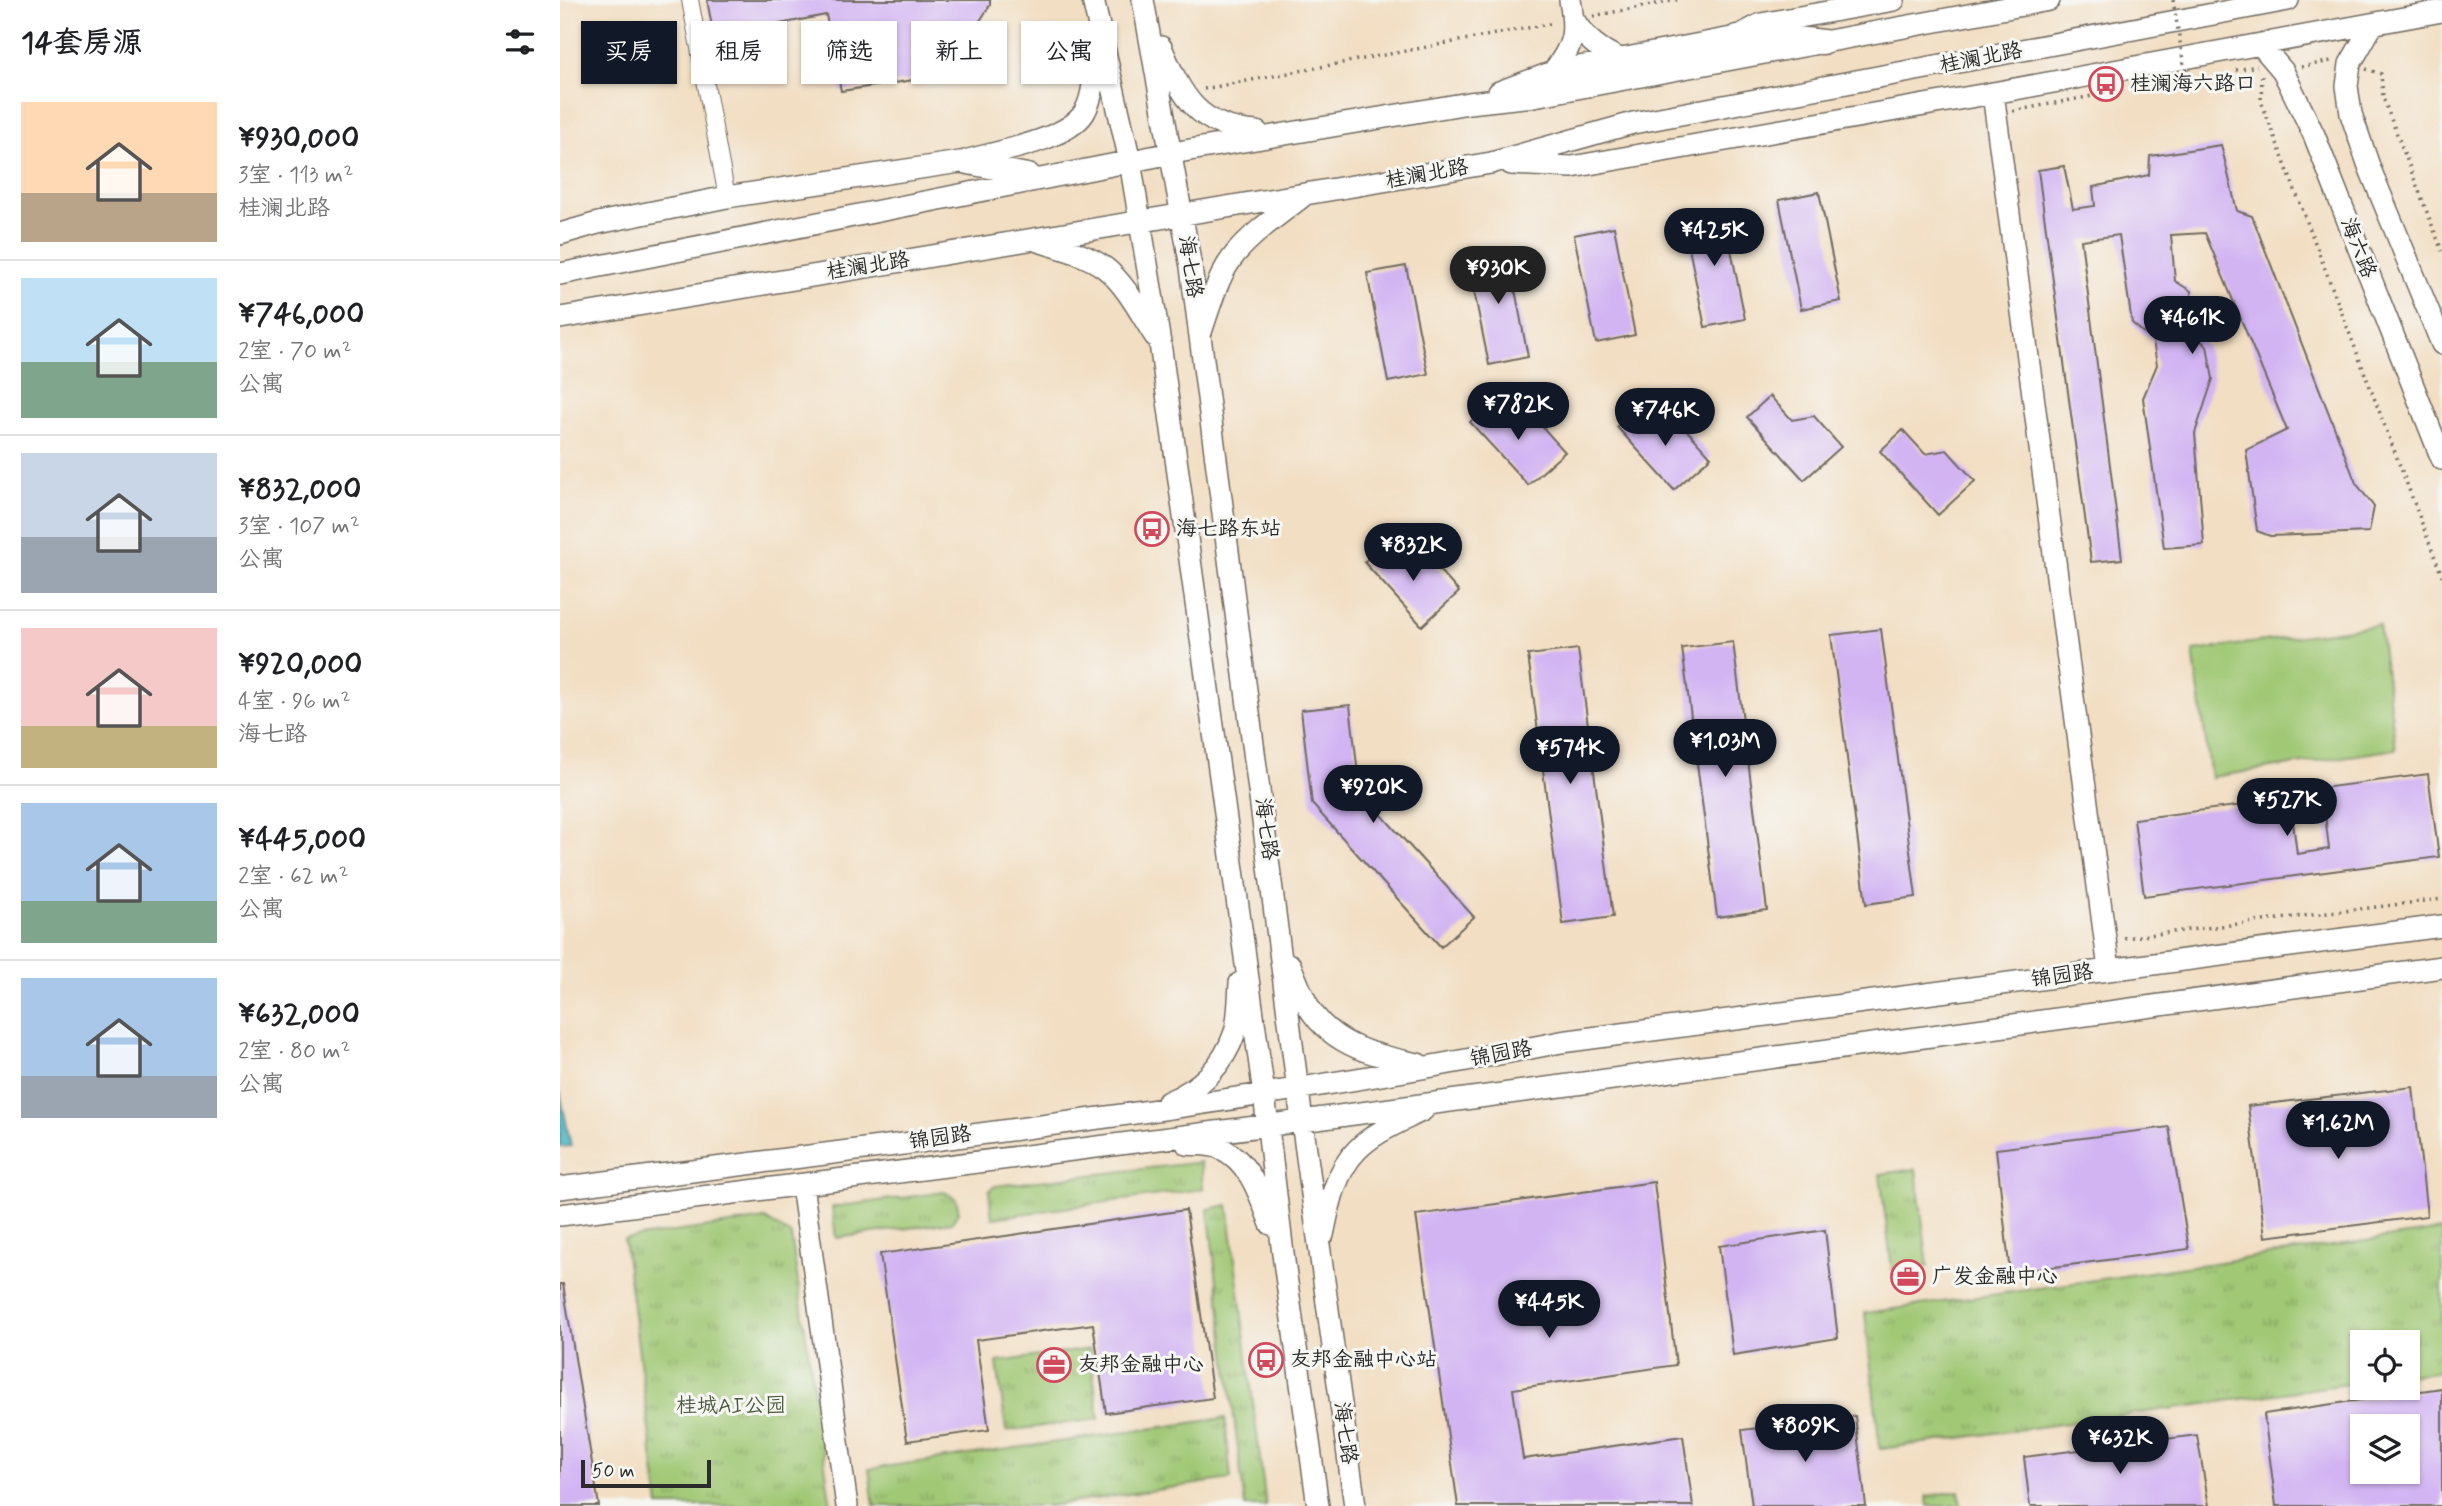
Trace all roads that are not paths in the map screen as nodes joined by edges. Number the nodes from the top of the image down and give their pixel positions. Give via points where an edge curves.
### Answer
1 (690, 0) edge
2 (1894, 0) edge
3 (2049, 0) edge
4 (2288, 0) edge
5 (1144, 5) edge
6 (1095, 10) edge
7 (1572, 10) edge
8 (2442, 11) edge
9 (2374, 24) junction
10 (1737, 37) junction
11 (1823, 42) junction
12 (2260, 44) junction
13 (1620, 59) junction
14 (1553, 72) junction
15 (1993, 93) junction
16 (1469, 103) junction
17 (1284, 134) junction
18 (1171, 153) junction
19 (1130, 161) junction
20 (960, 162) junction
21 (1491, 163) junction
22 (1042, 178) junction
23 (1303, 196) junction
24 (727, 197) junction
25 (1181, 214) junction
26 (1140, 221) junction
27 (560, 234) edge
28 (1033, 239) junction
29 (560, 274) edge
30 (560, 318) edge
31 (1200, 334) junction
32 (1160, 343) junction
33 (2442, 344) edge
34 (2442, 459) edge
35 (2442, 926) edge
36 (1281, 945) junction
37 (1244, 949) junction
38 (2442, 967) edge
39 (2109, 970) junction
40 (1431, 1067) junction
41 (1298, 1088) junction
42 (1264, 1094) junction
43 (1436, 1104) junction
44 (1147, 1110) junction
45 (1302, 1121) junction
46 (1267, 1125) junction
47 (1153, 1141) junction
48 (802, 1185) junction
49 (560, 1188) edge
50 (560, 1215) edge
51 (1320, 1251) junction
52 (1283, 1254) junction
53 (847, 1506) edge
54 (1318, 1506) edge
55 (1355, 1506) edge

1 - 24 street
2 - 10 main road via 1761,24
3 - 11 main road
4 - 21 main road, 桂澜北路 via 1633,123
5 - 17 main road via 1182,93 1203,116 1233,130
5 - 18 main road, 海七路
6 - 19 main road
6 - 20 main road via 1092,92 1084,113 1067,130
7 - 13 main road via 1582,34
7 - 14 main road via 1575,31
8 - 9 main road
9 - 12 main road
9 - 33 main road, 海六路 via 2350,64 2351,114
10 - 11 main road
10 - 13 main road
11 - 16 main road via 1534,96
12 - 15 main road
12 - 34 main road, 海六路 via 2283,71 2314,135
13 - 14 main road
14 - 16 main road
15 - 21 main road via 1572,167
15 - 39 main road
16 - 17 main road
17 - 18 main road
18 - 19 main road
18 - 25 main road, 海七路
19 - 22 main road
19 - 26 main road
20 - 22 main road
20 - 24 main road
21 - 23 main road, 桂澜北路
22 - 29 main road
23 - 25 main road, 桂澜北路
23 - 31 main road via 1235,254
24 - 27 main road
25 - 26 main road, 桂澜北路
25 - 31 main road, 海七路
26 - 28 main road, 桂澜北路
26 - 32 main road
28 - 30 main road, 桂澜北路
28 - 32 main road via 1077,252 1107,269
31 - 36 main road, 海七路
32 - 37 main road
35 - 39 main road, 锦园路
36 - 40 main road via 1310,1009 1327,1029 1376,1056
36 - 41 main road, 海七路
37 - 42 main road
37 - 44 main road via 1236,1030 1225,1055 1188,1094
38 - 43 main road, 锦园路
39 - 40 main road, 锦园路 via 1561,1042
40 - 41 main road, 锦园路
41 - 42 main road, 锦园路
41 - 45 main road, 海七路
42 - 44 main road, 锦园路
42 - 46 main road
43 - 45 main road, 锦园路
43 - 51 main road via 1357,1149 1339,1175
44 - 49 main road, 锦园路
45 - 46 main road, 锦园路
45 - 51 main road, 海七路
46 - 47 main road, 锦园路
46 - 52 main road
47 - 48 main road, 锦园路
47 - 52 main road via 1218,1147 1240,1161 1257,1188
48 - 50 main road, 锦园路
48 - 53 main road
51 - 55 main road, 海七路
52 - 54 main road

